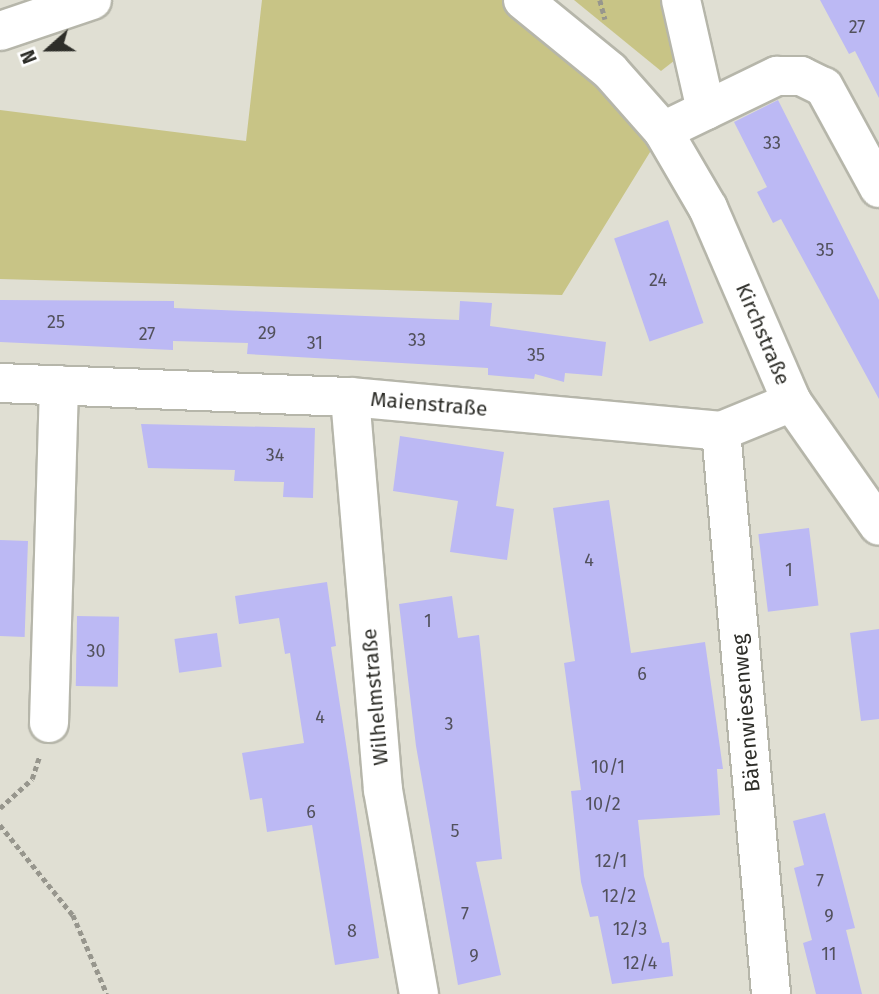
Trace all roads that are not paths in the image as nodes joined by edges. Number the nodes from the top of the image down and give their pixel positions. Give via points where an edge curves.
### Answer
1 (92, 0) edge
2 (523, 0) edge
3 (681, 0) edge
4 (0, 31) edge
5 (706, 110) junction
6 (663, 131) junction
7 (879, 188) edge
8 (0, 383) edge
9 (59, 385) junction
10 (350, 397) junction
11 (792, 402) junction
12 (720, 431) junction
13 (879, 526) edge
14 (49, 723) road end
15 (419, 994) edge
16 (771, 994) edge

1 - 4 street
2 - 6 street, Kirchstraße via 610,71
3 - 5 street
5 - 6 street
5 - 7 street via 776,76 802,76 824,88
6 - 11 street, Kirchstraße via 708,208
8 - 9 street, Maienstraße
9 - 10 street, Maienstraße
9 - 14 street
10 - 12 street, Maienstraße
10 - 15 street, Wilhelmstraße via 383,790
11 - 12 street, Maienstraße
11 - 13 street, Kirchstraße
12 - 16 street, Bärenwiesenweg

